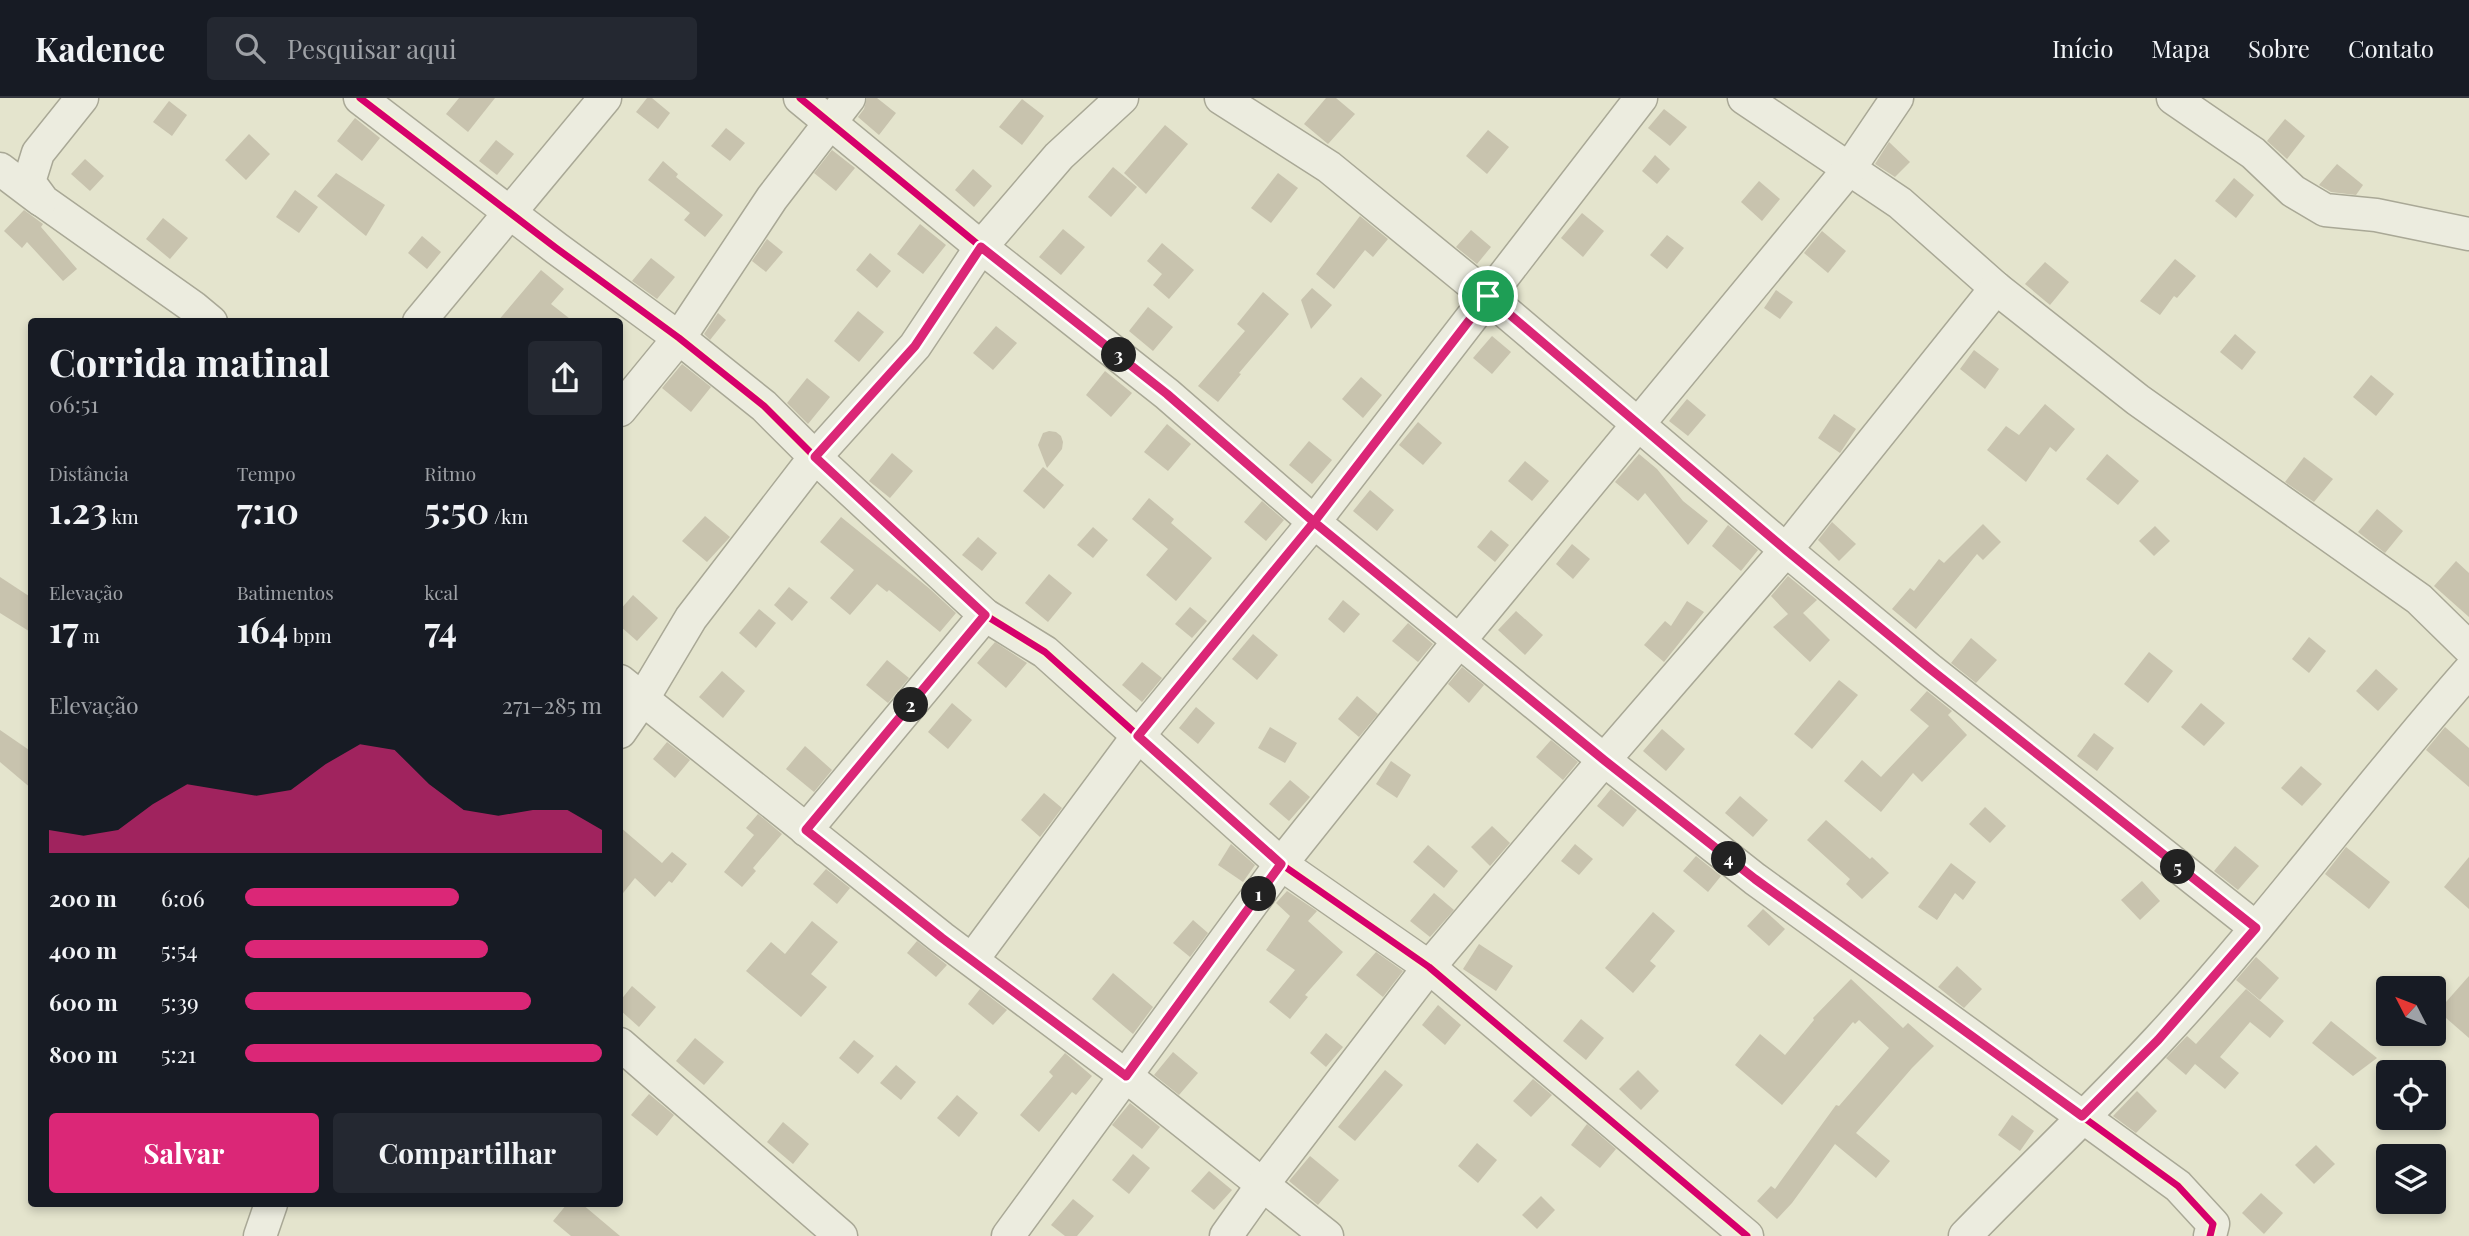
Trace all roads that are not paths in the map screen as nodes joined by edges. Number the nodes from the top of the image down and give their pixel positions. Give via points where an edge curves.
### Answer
1 (82, 98) edge
2 (361, 98) edge
3 (605, 98) edge
4 (800, 98) edge
5 (849, 98) edge
6 (1122, 98) edge
7 (1221, 98) edge
8 (1641, 98) edge
9 (1744, 98) edge
10 (1897, 98) edge
11 (2173, 98) edge
12 (830, 124) junction
13 (0, 169) edge
14 (1849, 169) junction
15 (43, 201) junction
16 (510, 212) junction
17 (2469, 234) edge
18 (981, 247) junction
19 (1996, 288) junction
20 (1488, 296) junction
21 (206, 318) edge
22 (422, 318) edge
23 (679, 338) junction
24 (623, 406) edge
25 (1639, 423) junction
26 (815, 457) junction
27 (1314, 522) junction
28 (1786, 550) junction
29 (985, 615) junction
30 (1460, 641) junction
31 (2468, 649) edge
32 (631, 691) edge
33 (623, 721) edge
34 (1138, 736) junction
35 (1604, 760) junction
36 (806, 830) junction
37 (1281, 864) junction
38 (2256, 928) junction
39 (972, 960) junction
40 (1429, 967) junction
41 (623, 1047) edge
42 (1126, 1076) junction
43 (2082, 1116) junction
44 (1263, 1184) junction
45 (270, 1207) edge
46 (260, 1236) edge
47 (841, 1236) edge
48 (1008, 1236) edge
49 (1226, 1236) edge
50 (1327, 1236) edge
51 (1747, 1236) edge
52 (1965, 1236) edge
53 (2210, 1236) edge

1 - 15 street via 38,153 29,182
2 - 16 street
3 - 16 street
4 - 12 street
5 - 12 street
6 - 18 street via 1059,156
7 - 20 street via 1329,167
8 - 20 street
9 - 14 street
10 - 14 street
11 - 17 street via 2253,153 2293,191 2325,210
12 - 18 street
12 - 23 street via 772,198
13 - 15 street
14 - 19 street via 1900,203
14 - 25 street
15 - 21 street
16 - 22 street
16 - 23 street
18 - 26 street via 915,346
18 - 27 street via 1167,394
19 - 28 street
19 - 31 street via 2138,400 2419,600
20 - 25 street
20 - 27 street
23 - 24 street
23 - 26 street via 764,406
25 - 28 street
25 - 30 street
26 - 29 street
26 - 32 street
27 - 30 street
27 - 34 street
28 - 35 street
28 - 38 street
29 - 34 street via 1045,652
29 - 36 street
30 - 35 street
30 - 37 street
31 - 38 street via 2415,732
32 - 33 street
32 - 36 street
34 - 37 street
34 - 39 street
35 - 40 street
35 - 43 street via 1755,879
36 - 39 street
37 - 40 street
37 - 42 street
38 - 43 street via 2158,1040
39 - 42 street
40 - 44 street
40 - 51 street
41 - 47 street
42 - 44 street
42 - 48 street
43 - 52 street
43 - 53 street via 2178,1186 2213,1224
44 - 49 street
44 - 50 street
45 - 46 street

